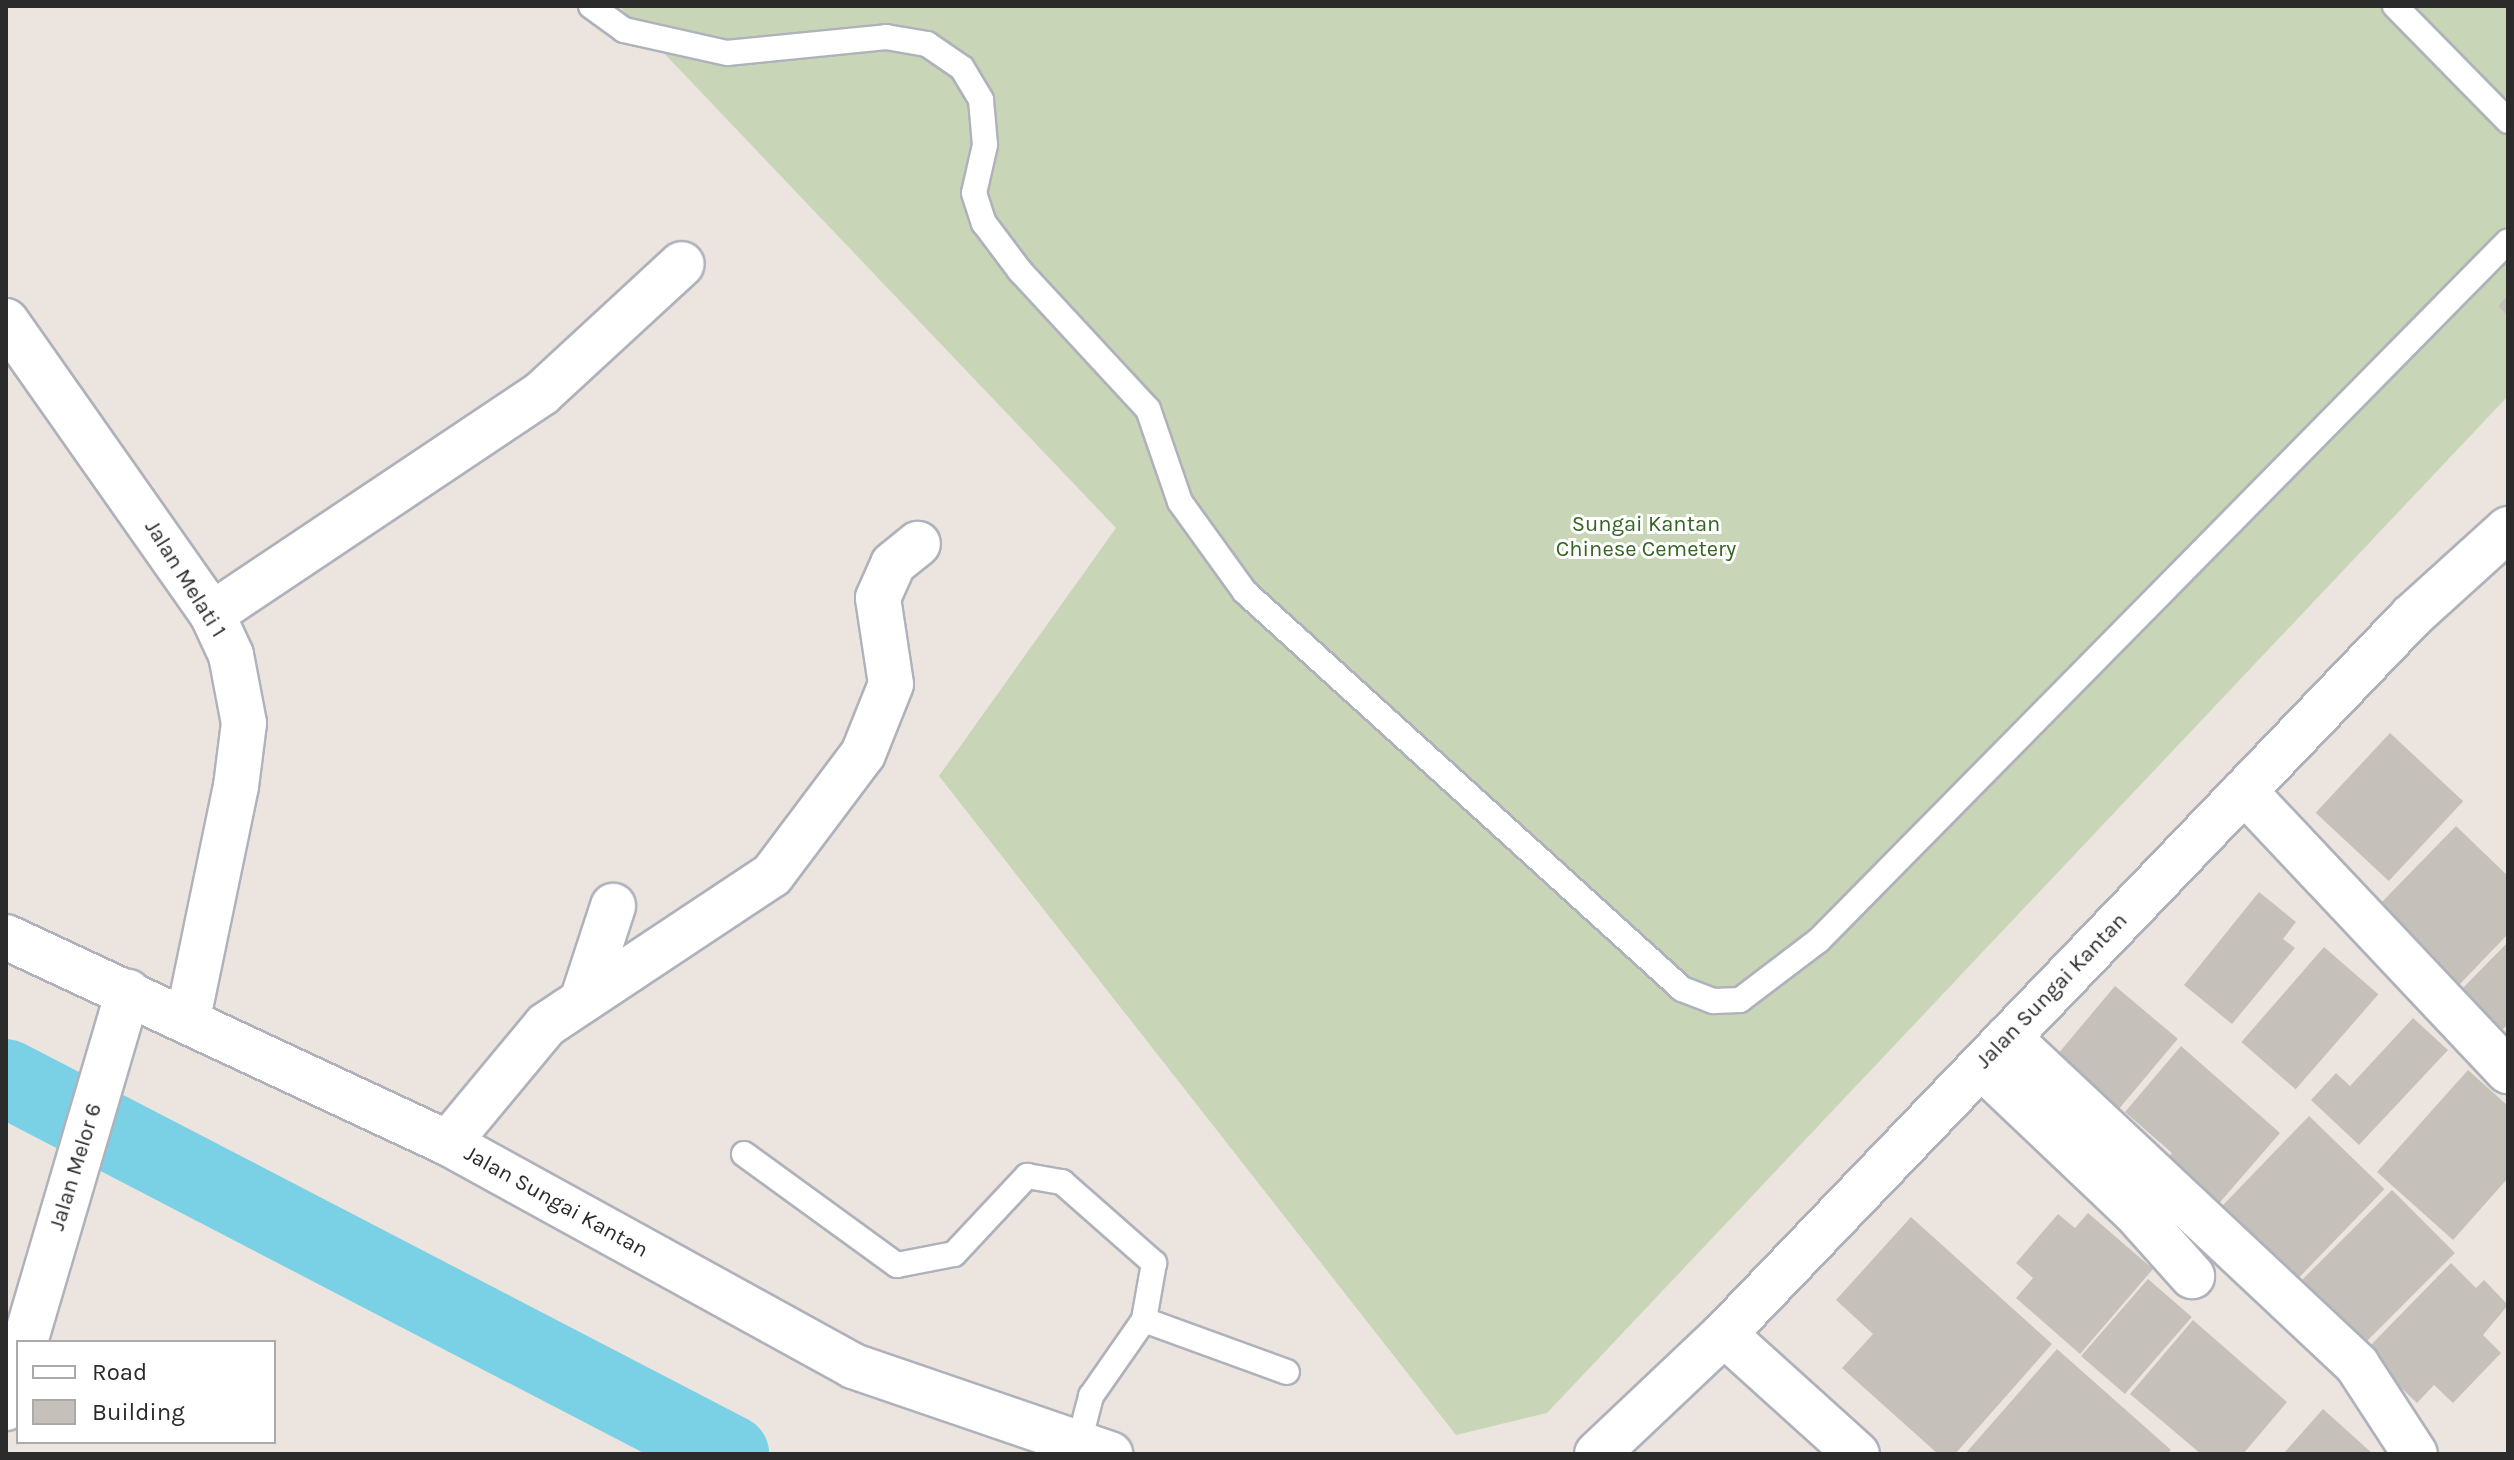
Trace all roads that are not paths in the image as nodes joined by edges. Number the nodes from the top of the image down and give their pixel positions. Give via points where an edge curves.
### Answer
1 (591, 6) edge
2 (2395, 6) edge
3 (2508, 121) edge
4 (2508, 241) edge
5 (682, 264) dead end
6 (6, 321) edge
7 (2508, 529) edge
8 (918, 544) dead end
9 (212, 614) junction
10 (2244, 791) junction
11 (613, 906) dead end
12 (6, 937) edge
13 (128, 992) junction
14 (583, 998) junction
15 (188, 1018) junction
16 (1994, 1052) junction
17 (2508, 1071) edge
18 (448, 1143) junction
19 (744, 1154) dead end
20 (2192, 1276) dead end
21 (1144, 1320) junction
22 (1724, 1334) junction
23 (26, 1340) edge
24 (1287, 1372) dead end
25 (16, 1373) edge
26 (6, 1408) edge
27 (1094, 1450) edge
28 (1597, 1454) edge
29 (1857, 1454) edge
30 (2415, 1454) edge

1 - 4 lane via 624,30 727,53 886,37 927,44 962,68 981,100 985,145 974,193 984,223 1030,282 1148,409 1180,502 1245,592 1682,989 1714,1001 1740,1000 1819,940
2 - 3 lane
5 - 9 street via 542,393
6 - 9 street, Jalan Melati 1
7 - 10 street, Jalan Sungai Kantan via 2411,617
8 - 14 street via 893,564 878,598 891,684 863,754 772,875
9 - 15 street, Jalan Melati 1 via 231,655 244,723
10 - 16 street, Jalan Sungai Kantan
10 - 17 street
11 - 14 street
12 - 13 street, Jalan Sungai Kantan
13 - 15 street, Jalan Sungai Kantan
13 - 23 street, Jalan Melor 6
14 - 18 street via 546,1025
15 - 18 street, Jalan Sungai Kantan
16 - 20 street
16 - 22 street, Jalan Sungai Kantan
16 - 30 street via 2357,1365
18 - 27 street, Jalan Sungai Kantan via 853,1366
19 - 21 lane via 897,1265 954,1254 1027,1176 1062,1182 1154,1263
21 - 24 lane
21 - 27 lane via 1091,1396
22 - 28 street, Jalan Sungai Kantan
22 - 29 street
25 - 26 street

